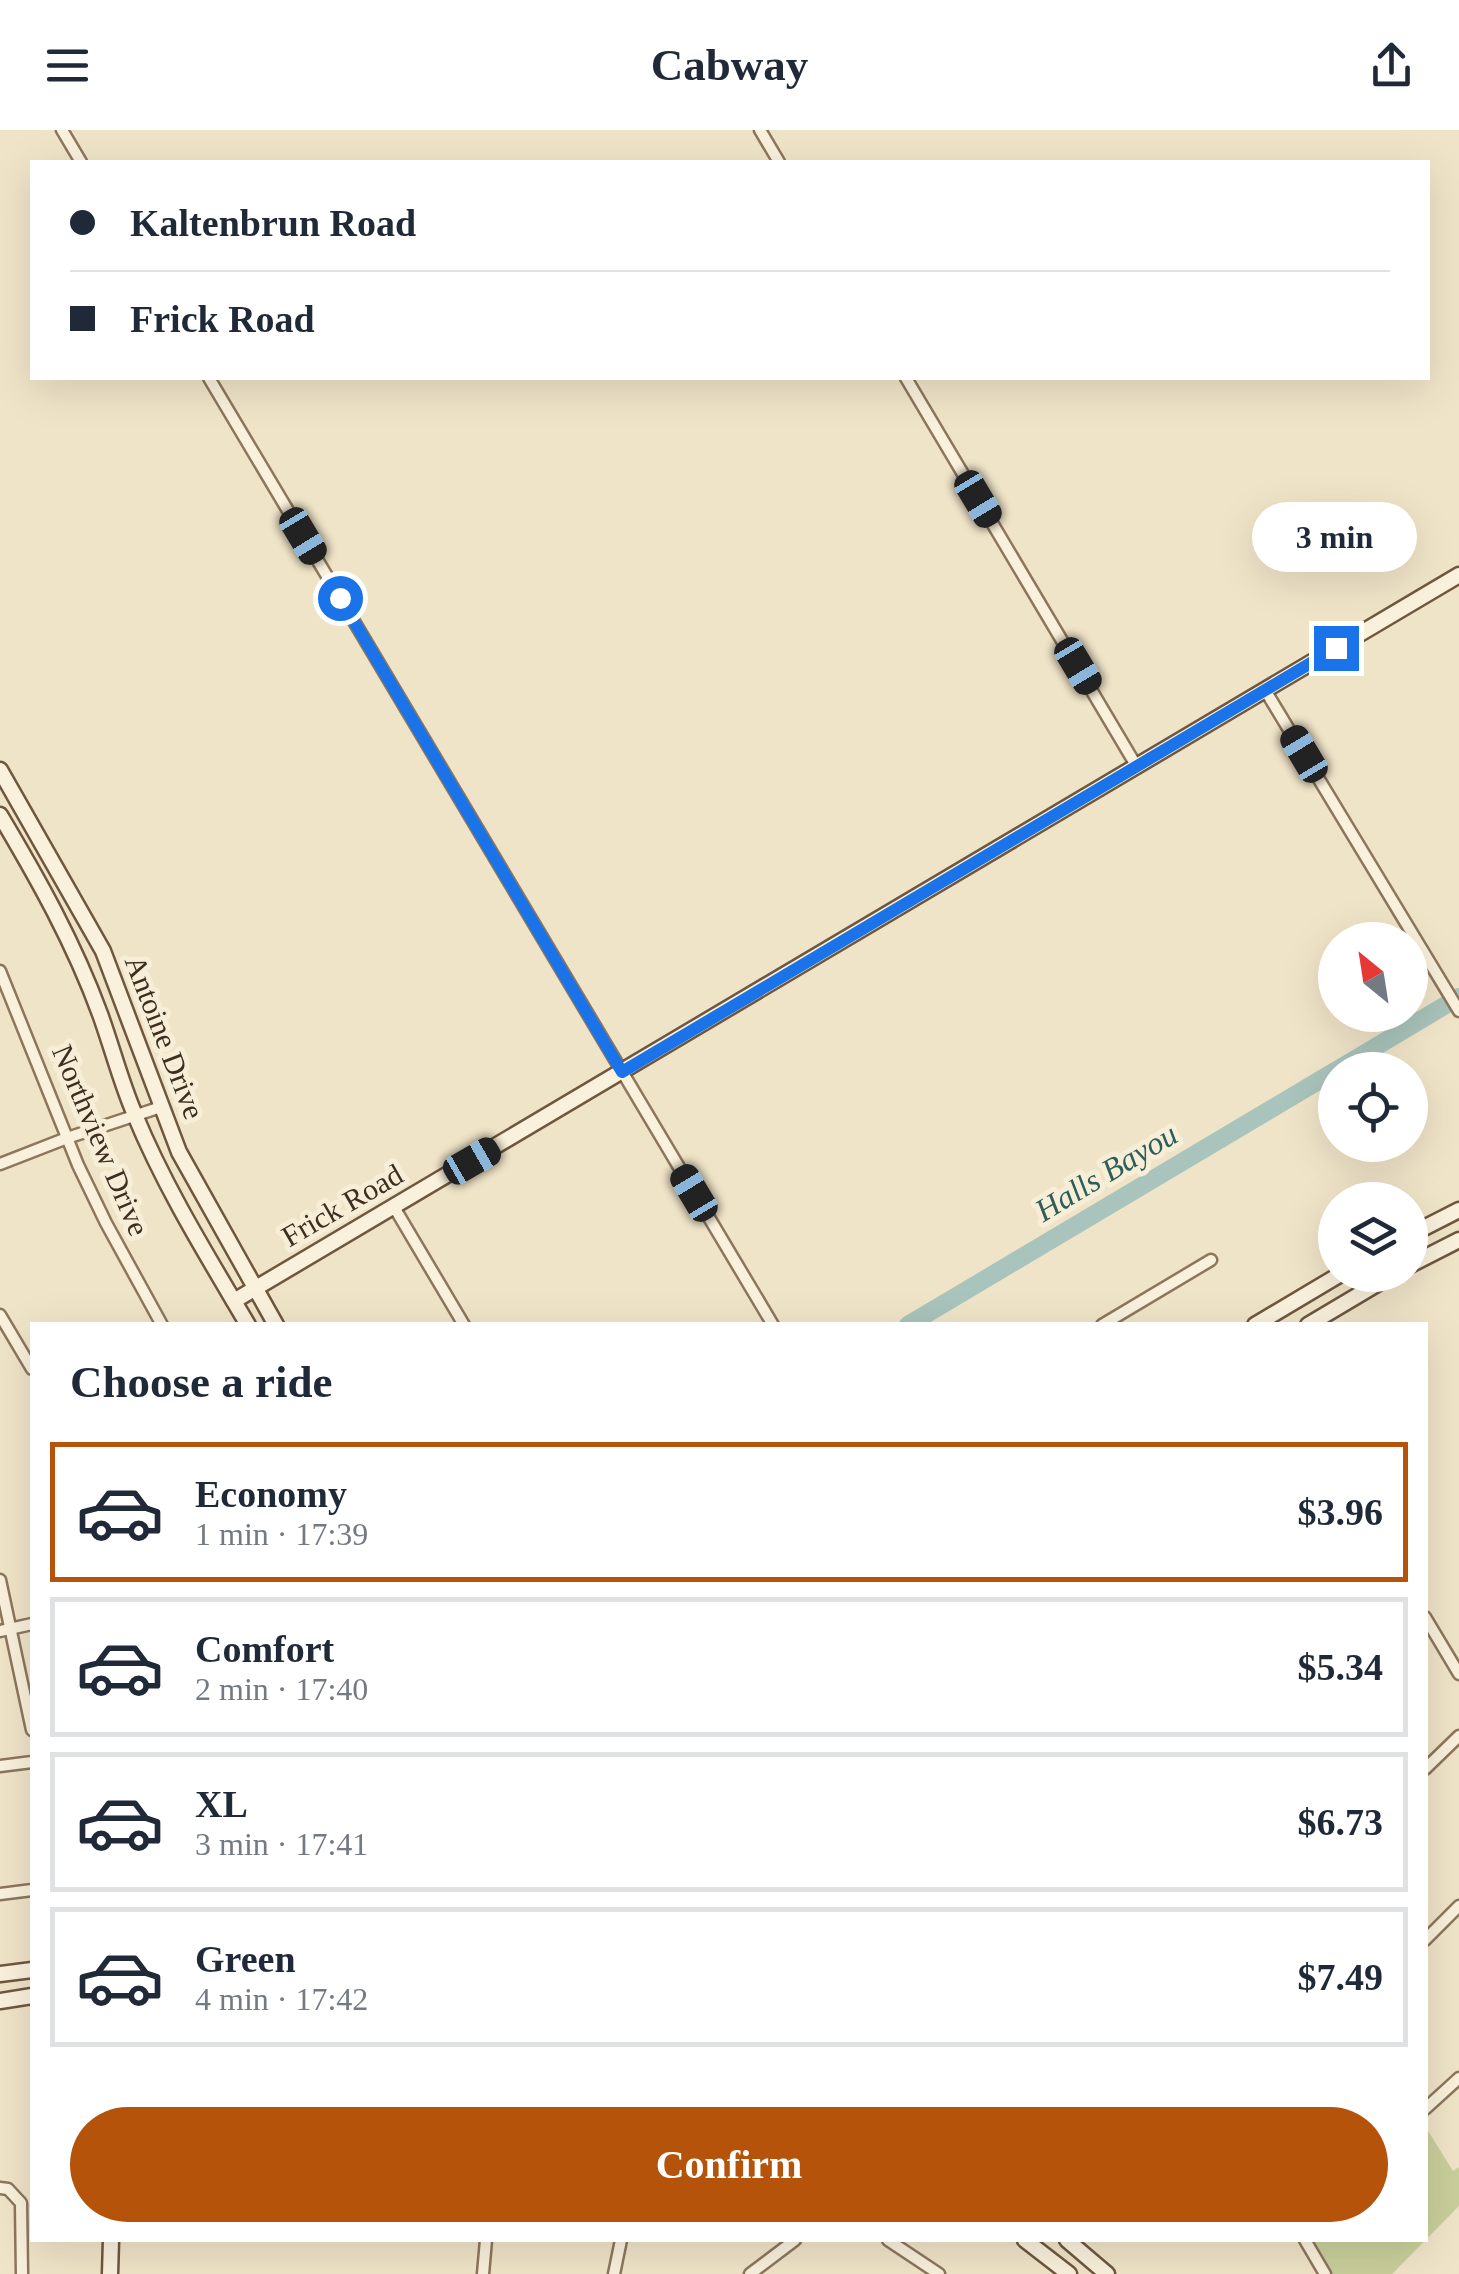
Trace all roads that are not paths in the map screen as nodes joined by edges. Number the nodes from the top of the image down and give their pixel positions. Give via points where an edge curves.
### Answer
1 (62, 130) edge
2 (760, 130) edge
3 (80, 160) edge
4 (778, 160) edge
5 (210, 380) edge
6 (907, 380) edge
7 (1459, 575) edge
8 (1265, 690) junction
9 (1137, 766) junction
10 (0, 770) edge
11 (19, 802) junction
12 (0, 814) edge
13 (0, 972) edge
14 (1459, 1011) edge
15 (622, 1072) junction
16 (161, 1107) junction
17 (134, 1115) junction
18 (67, 1138) junction
19 (0, 1164) edge
20 (394, 1207) junction
21 (1459, 1210) edge
22 (1428, 1226) edge
23 (1459, 1240) edge
24 (1428, 1256) edge
25 (1211, 1260) dead end
26 (1318, 1288) edge
27 (254, 1289) junction
28 (1363, 1292) edge
29 (234, 1301) junction
30 (0, 1315) edge
31 (160, 1322) edge
32 (246, 1322) edge
33 (274, 1322) edge
34 (462, 1322) edge
35 (771, 1322) edge
36 (1107, 1322) edge
37 (1260, 1322) edge
38 (1313, 1322) edge
39 (30, 1366) edge
40 (0, 1580) edge
41 (1428, 1622) edge
42 (6, 1630) edge
43 (1459, 1674) edge
44 (30, 1722) edge
45 (1459, 1736) edge
46 (30, 1762) edge
47 (0, 1766) edge
48 (1428, 1766) edge
49 (30, 1890) edge
50 (0, 1894) edge
51 (1459, 1906) edge
52 (1428, 1937) edge
53 (30, 1970) edge
54 (0, 1974) edge
55 (30, 1996) edge
56 (0, 2001) edge
57 (1459, 2078) edge
58 (1428, 2106) edge
59 (0, 2188) edge
60 (111, 2242) edge
61 (486, 2242) edge
62 (621, 2242) edge
63 (793, 2242) edge
64 (891, 2242) edge
65 (1028, 2242) edge
66 (1069, 2242) edge
67 (1306, 2242) edge
68 (22, 2274) edge
69 (110, 2274) edge
70 (483, 2274) edge
71 (614, 2274) edge
72 (750, 2274) edge
73 (939, 2274) edge
74 (1068, 2274) edge
75 (1107, 2274) edge
76 (1325, 2274) edge

1 - 3 street
2 - 4 street
5 - 15 street
6 - 9 street
7 - 8 main road, Frick Road
8 - 9 main road, Frick Road
8 - 14 street
9 - 15 main road, Frick Road
10 - 11 main road, Antoine Drive
11 - 12 street
11 - 16 main road, Antoine Drive via 104,951
12 - 17 main road, Antoine Drive via 74,951
13 - 18 street, Northview Drive
15 - 20 main road, Frick Road
15 - 35 street
16 - 17 street
16 - 27 main road, Antoine Drive
17 - 18 street
17 - 29 main road, Antoine Drive
18 - 19 street
18 - 31 street, Northview Drive
20 - 27 main road, Frick Road
20 - 34 street
21 - 22 main road
23 - 24 main road
25 - 36 street
26 - 37 main road
27 - 29 main road, Frick Road
27 - 33 main road, Antoine Drive
28 - 38 main road
29 - 32 main road, Antoine Drive
30 - 39 street
40 - 42 street
41 - 43 street
42 - 44 street
45 - 48 street
46 - 47 street
49 - 50 street
51 - 52 street
53 - 54 main road
55 - 56 main road
57 - 58 street
59 - 68 street via 21,2202
60 - 69 main road
61 - 70 street
62 - 71 street
63 - 72 street
64 - 73 street
65 - 74 main road
66 - 75 main road
67 - 76 street

